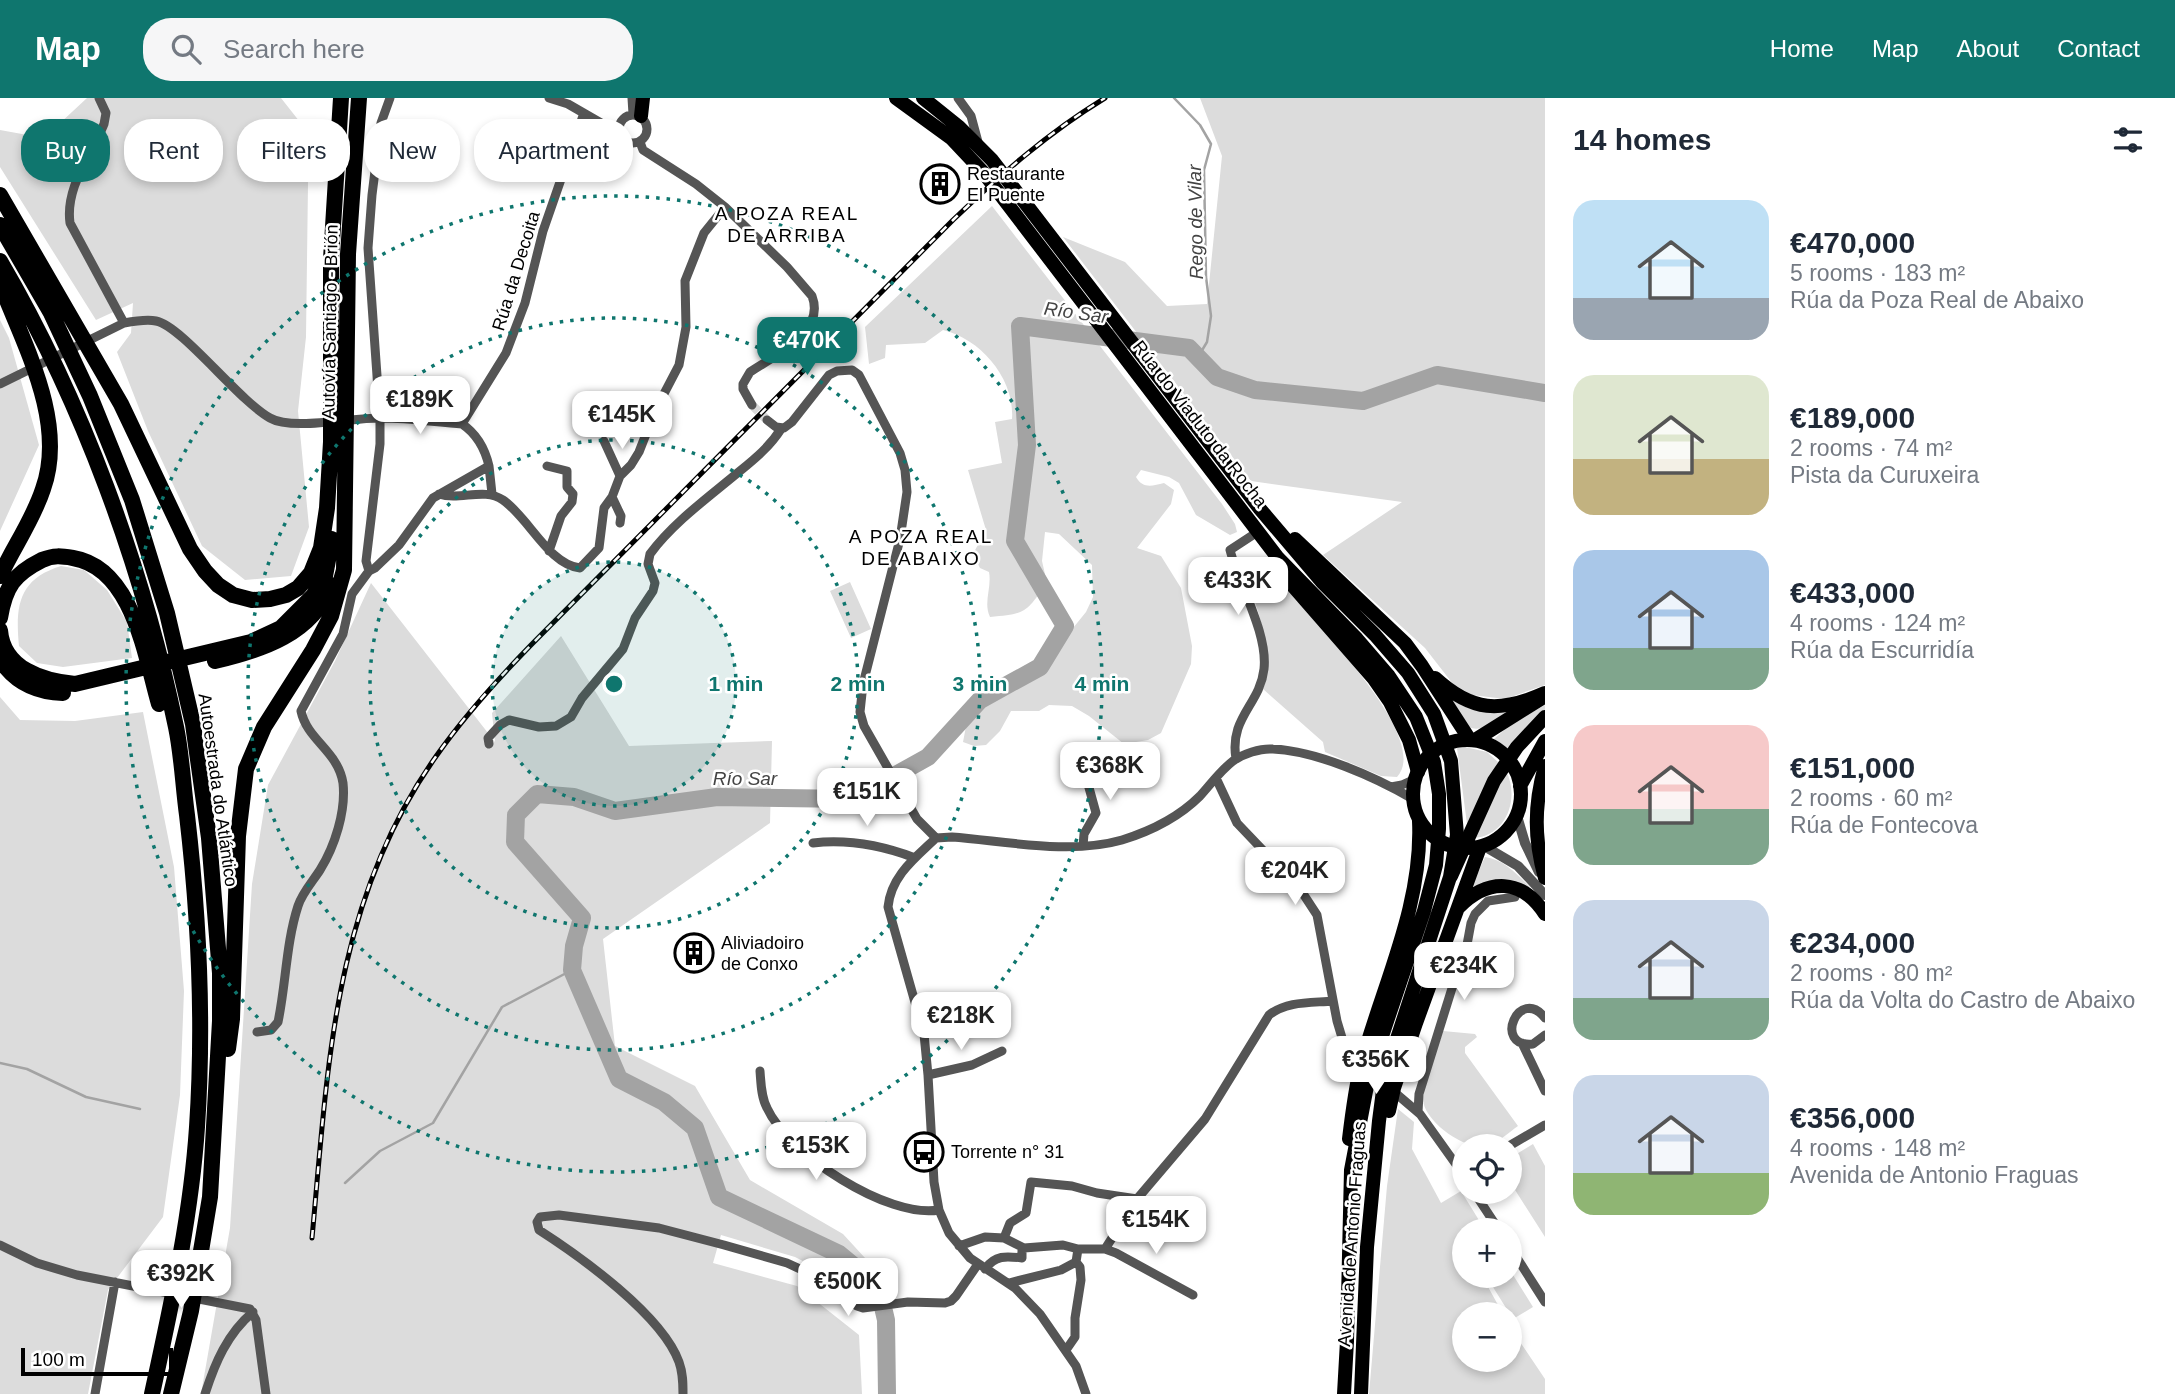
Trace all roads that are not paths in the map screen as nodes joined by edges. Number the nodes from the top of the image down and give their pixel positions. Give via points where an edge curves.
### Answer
1 (99, 98) edge
2 (341, 98) edge
3 (359, 98) edge
4 (549, 98) edge
5 (632, 98) edge
6 (643, 98) edge
7 (897, 98) edge
8 (923, 98) edge
9 (958, 98) edge
10 (391, 99) edge
11 (584, 113) junction
12 (637, 115) junction
13 (594, 119) edge
14 (624, 119) edge
15 (640, 142) junction
16 (633, 143) edge
17 (978, 144) junction
18 (989, 167) junction
19 (0, 195) edge
20 (725, 207) junction
21 (0, 225) edge
22 (0, 261) edge
23 (0, 283) edge
24 (124, 323) junction
25 (0, 384) edge
26 (752, 405) tunnel mouth
27 (380, 418) junction
28 (767, 420) tunnel mouth
29 (462, 424) junction
30 (781, 429) junction
31 (604, 441) dead end
32 (331, 442) junction
33 (489, 466) junction
34 (547, 466) dead end
35 (620, 476) junction
36 (1237, 492) junction
37 (439, 494) junction
38 (492, 494) junction
39 (612, 497) junction
40 (1260, 509) junction
41 (620, 523) dead end
42 (1259, 531) junction
43 (345, 546) junction
44 (549, 551) junction
45 (1279, 558) junction
46 (369, 571) junction
47 (0, 576) edge
48 (141, 617) junction
49 (0, 618) edge
50 (0, 630) edge
51 (0, 659) edge
52 (1422, 666) junction
53 (1545, 694) edge
54 (1545, 717) edge
55 (1472, 740) junction
56 (1545, 741) edge
57 (489, 744) dead end
58 (1095, 751) dead end
59 (1236, 759) junction
60 (1545, 766) edge
61 (1418, 771) junction
62 (1216, 778) junction
63 (1389, 786) junction
64 (1520, 786) junction
65 (1439, 794) joint
66 (1455, 795) joint
67 (1413, 799) junction
68 (1517, 816) junction
69 (1419, 821) junction
70 (936, 838) junction
71 (813, 843) dead end
72 (1083, 846) junction
73 (1479, 847) junction
74 (915, 858) junction
75 (1450, 877) junction
76 (1545, 878) edge
77 (1545, 884) edge
78 (1545, 895) edge
79 (1515, 897) dead end
80 (1456, 911) junction
81 (1545, 914) edge
82 (1333, 1001) junction
83 (1545, 1018) edge
84 (257, 1032) dead end
85 (1545, 1035) edge
86 (1522, 1044) junction
87 (1002, 1051) dead end
88 (760, 1071) dead end
89 (928, 1074) junction
90 (1545, 1091) edge
91 (1418, 1112) junction
92 (1545, 1125) edge
93 (1522, 1138) edge
94 (1452, 1158) edge
95 (1351, 1170) junction
96 (1373, 1187) junction
97 (210, 1197) junction
98 (1137, 1199) junction
99 (939, 1210) junction
100 (1004, 1238) junction
101 (0, 1245) edge
102 (959, 1246) junction
103 (1023, 1248) junction
104 (1077, 1249) junction
105 (1105, 1249) junction
106 (1076, 1262) junction
107 (981, 1266) junction
108 (1522, 1266) edge
109 (120, 1283) junction
110 (1009, 1283) junction
111 (1193, 1295) dead end
112 (1545, 1302) edge
113 (253, 1312) junction
114 (1066, 1350) junction
115 (95, 1394) edge
116 (152, 1394) edge
117 (171, 1394) edge
118 (205, 1394) edge
119 (266, 1394) edge
120 (683, 1394) edge
121 (1086, 1394) edge
122 (1343, 1394) edge
123 (1361, 1394) edge

1 - 24 street via 106,113 104,124 72,190 70,223
2 - 32 highway, Autovía Santiago - Brión via 331,259
3 - 43 highway, Autovía Santiago - Brión via 348,254
4 - 11 street
5 - 12 street
6 - 12 main road
7 - 18 main road, Rúa do Viaduto da Rocha
8 - 17 main road, Rúa do Viaduto da Rocha
9 - 17 street via 971,116
10 - 27 street via 381,123 368,248
11 - 13 street
11 - 29 street, Rúa da Decoita via 543,231 526,303 506,353
12 - 14 street
12 - 15 street via 648,129
15 - 16 street
15 - 20 street via 643,150
17 - 18 main road, Rúa do Viaduto da Rocha
18 - 36 main road, Rúa do Viaduto da Rocha
19 - 32 highway via 121,404 190,549 233,595 270,600 298,588 311,573 325,527
20 - 26 street via 814,300 813,317 805,333 746,377 743,389
20 - 35 street via 704,233 685,281 686,327 679,365 639,452
21 - 97 highway, Autoestrada do Atlántico via 51,313 132,500 167,613 193,724 209,838 220,973
22 - 48 highway via 27,308 114,504
23 - 47 highway via 45,401 51,430 44,486
24 - 25 street
24 - 27 street via 148,320 167,326 237,393 284,424
27 - 29 street
27 - 46 street via 366,561
28 - 30 street
29 - 33 street via 486,452
30 - 57 street via 762,452 650,554 653,591 635,618 623,649 571,717 556,726 539,727 509,720 488,738
30 - 70 street via 792,422 829,375 852,370 859,375 902,460 907,481 905,520 860,712 906,801 920,824
31 - 35 street
32 - 50 highway via 332,536 324,576 313,596 281,628 251,642 75,684 49,682 23,668 8,652
33 - 37 street
33 - 38 street
34 - 44 street via 567,471 567,487 573,494
35 - 39 street
36 - 40 main road, Rúa do Viaduto da Rocha
36 - 42 main road, Rúa do Viaduto da Rocha
37 - 38 street
37 - 46 street via 399,545
38 - 44 street via 512,508
39 - 41 street
39 - 44 street via 604,508 599,548 580,568
40 - 52 main road via 1387,625
40 - 66 main road, Rúa do Viaduto da Rocha via 1408,673 1434,714 1451,761
42 - 45 main road, Rúa do Viaduto da Rocha
42 - 59 street via 1230,550 1264,659 1261,681 1235,735
43 - 51 highway via 329,590 305,624 253,653 73,693 28,686
43 - 97 highway via 344,569 331,616 264,727 246,769 238,836 232,1019 218,1163
45 - 61 main road via 1292,585 1390,702
45 - 65 main road, Rúa do Viaduto da Rocha via 1395,685 1421,729 1434,762
46 - 84 street via 352,594 343,634 301,711 304,723 334,757 344,802 323,866 298,903 278,1022 271,1030
48 - 49 highway via 117,584 86,561 53,555 15,578 4,596
48 - 116 highway, Autoestrada do Atlántico via 172,732 192,856 200,977 197,1129 176,1285
52 - 53 main road via 1463,699 1486,706 1511,706
52 - 55 main road
53 - 55 main road
54 - 75 main road via 1494,781
55 - 61 main road via 1451,742 1435,750
55 - 64 main road via 1503,754 1514,767
56 - 64 main road
58 - 72 street via 1088,784 1096,813
59 - 62 street
59 - 63 street via 1264,749 1282,750
60 - 76 main road via 1535,828
61 - 63 street via 1402,785
61 - 67 main road
62 - 72 street via 1190,805 1156,827 1120,840
62 - 82 street via 1237,823 1313,907
63 - 67 street
64 - 68 main road
65 - 95 main road, Avenida de Antonio Fraguas via 1436,865 1367,1086
66 - 75 main road, Avenida de Antonio Fraguas via 1457,835
67 - 69 main road
68 - 73 main road via 1507,831
68 - 77 street
69 - 73 main road via 1448,845
69 - 95 main road via 1420,852 1413,895 1355,1093 1348,1149
70 - 72 street
70 - 74 street
71 - 74 street via 866,843
73 - 78 street via 1518,866
73 - 80 main road
74 - 89 street via 895,881 888,907 921,1022
75 - 96 main road, Avenida de Antonio Fraguas via 1384,1083
79 - 91 street via 1488,901 1471,923 1464,961 1419,1094
80 - 81 main road via 1479,890 1497,886 1525,891
80 - 96 main road via 1394,1088
82 - 91 street via 1344,1046 1352,1058
82 - 98 street via 1290,1004 1269,1016 1205,1119
83 - 86 street via 1531,1009 1516,1015 1512,1031
85 - 86 street via 1534,1044
86 - 90 street
87 - 89 street via 972,1065
88 - 99 street via 762,1095 772,1117 826,1171 909,1210
89 - 99 street via 933,1182
91 - 94 street
92 - 93 street
95 - 122 main road, Avenida de Antonio Fraguas
96 - 123 main road, Avenida de Antonio Fraguas
97 - 117 highway, Autoestrada do Atlántico via 191,1311
98 - 100 street via 1031,1182 1026,1213 1010,1223
98 - 105 street
99 - 102 street
100 - 102 street via 985,1237
100 - 103 street
101 - 109 street via 37,1263
102 - 107 street
103 - 104 street via 1063,1245
103 - 107 street via 1022,1258 998,1257
104 - 105 street
104 - 106 street
105 - 111 street
106 - 110 street
106 - 114 street via 1081,1280 1075,1337
107 - 110 street
107 - 120 street via 945,1303 857,1306 787,1263 672,1231 559,1215 539,1219 539,1230 565,1245 656,1324 679,1362
108 - 112 street
109 - 113 street via 242,1306
109 - 115 street
110 - 114 street via 1040,1314
113 - 118 street via 221,1352
113 - 119 street
114 - 121 street

